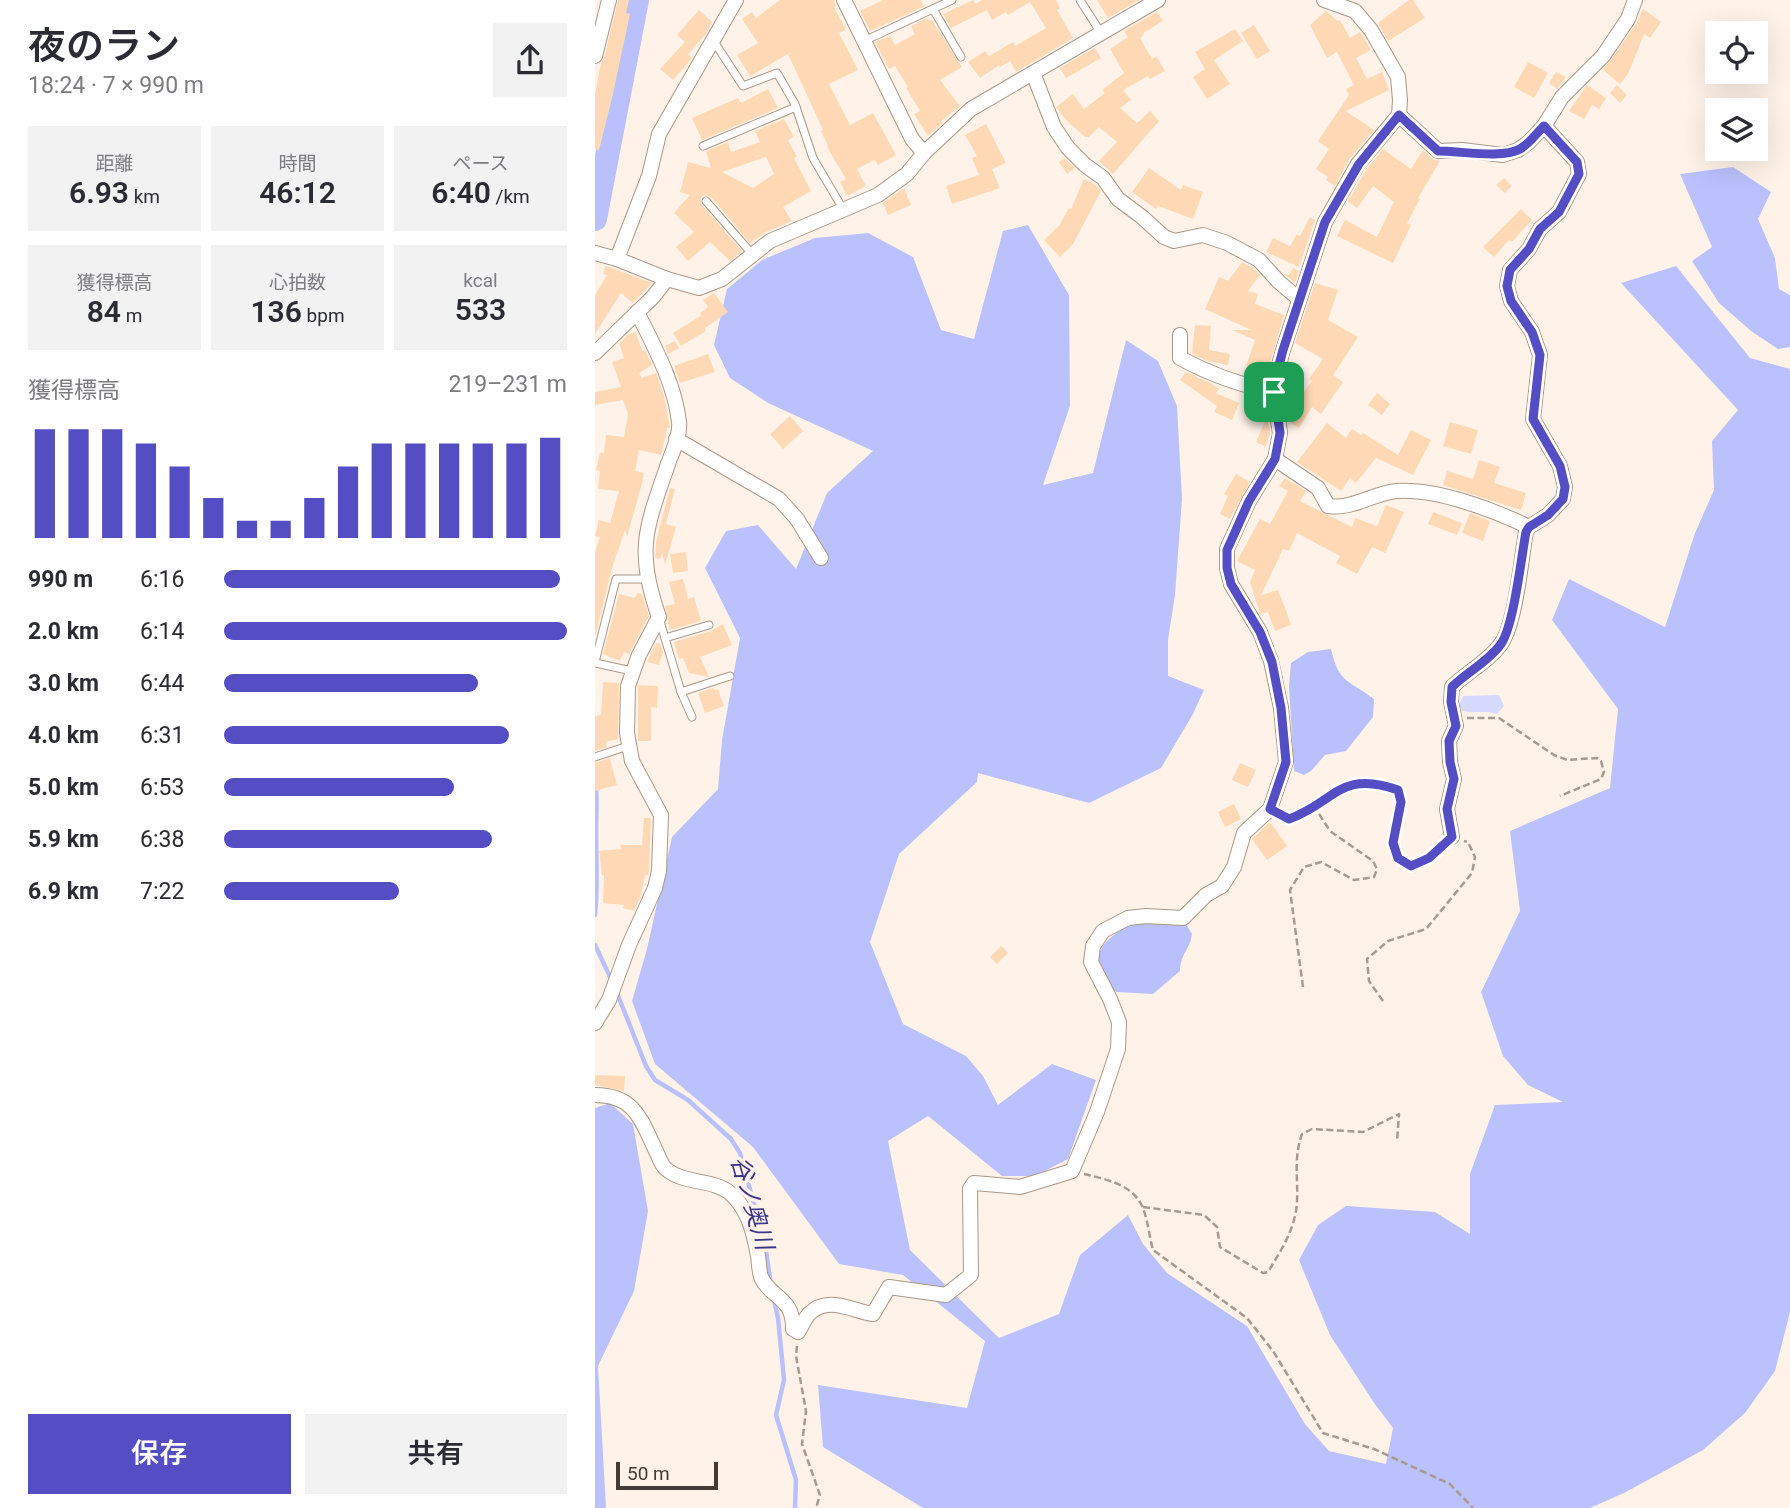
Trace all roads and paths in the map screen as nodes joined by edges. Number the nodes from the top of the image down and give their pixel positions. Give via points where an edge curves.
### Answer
1 (608, 0) edge
2 (736, 0) edge
3 (844, 0) edge
4 (952, 0) edge
5 (1080, 0) edge
6 (1158, 0) edge
7 (1324, 0) edge
8 (1636, 0) edge
9 (933, 9) junction
10 (1101, 33) junction
11 (713, 40) junction
12 (864, 41) junction
13 (595, 56) edge
14 (961, 57) dead end
15 (1033, 73) junction
16 (796, 107) junction
17 (1399, 115) junction
18 (1544, 126) junction
19 (703, 146) dead end
20 (924, 153) junction
21 (706, 201) dead end
22 (843, 210) junction
23 (753, 255) junction
24 (606, 256) edge
25 (667, 279) junction
26 (1299, 299) junction
27 (637, 312) junction
28 (1180, 335) dead end
29 (595, 354) edge
30 (1274, 392) junction
31 (677, 439) junction
32 (1275, 459) junction
33 (1529, 527) junction
34 (821, 558) dead end
35 (647, 579) junction
36 (659, 617) junction
37 (709, 625) dead end
38 (666, 638) junction
39 (595, 662) edge
40 (633, 672) junction
41 (730, 676) dead end
42 (681, 692) junction
43 (692, 717) dead end
44 (1456, 719) junction
45 (628, 746) junction
46 (595, 757) edge
47 (1560, 796) dead end
48 (1314, 806) junction
49 (1270, 809) junction
50 (1452, 837) junction
51 (1303, 987) dead end
52 (1383, 1001) dead end
53 (595, 1023) edge
54 (595, 1095) edge
55 (1397, 1142) dead end
56 (1072, 1171) junction
57 (1143, 1208) junction
58 (798, 1332) junction
59 (816, 1508) edge
60 (1473, 1508) edge

1 - 13 street
2 - 11 street
3 - 12 street
4 - 9 lane
5 - 10 lane
6 - 10 street
7 - 17 street via 1355,11 1371,30 1398,77
8 - 18 street via 1603,56 1562,97
9 - 12 lane
9 - 14 lane
10 - 15 street
11 - 16 lane via 743,86 777,73
11 - 24 street via 660,134 649,176
12 - 20 street via 912,139
15 - 20 street via 971,109
15 - 26 street via 1054,127 1068,148 1103,178 1118,199 1164,237 1174,241 1203,235 1259,260
16 - 19 lane
16 - 22 lane via 813,158
17 - 18 street via 1438,151 1503,155 1518,150
17 - 26 street via 1359,164 1325,222
18 - 33 street via 1577,162 1579,174 1559,212 1540,229 1510,270 1507,286 1540,355 1533,419 1560,466 1565,487 1563,499
20 - 22 street via 907,174 878,195
21 - 23 lane
22 - 23 street via 770,241
23 - 25 street via 722,279 699,288
24 - 25 street
25 - 27 street
26 - 30 street
27 - 29 street
27 - 31 street via 670,385 680,424
28 - 30 street via 1180,358 1243,386
30 - 32 street via 1280,433
31 - 34 street via 779,499
31 - 35 street via 643,547
32 - 33 street via 1318,488 1328,506 1341,508 1399,491 1429,493 1494,510
32 - 49 street via 1227,550 1231,584 1260,632 1272,662 1281,708 1286,762
33 - 44 street via 1509,626 1501,643 1452,687
35 - 36 street
35 - 39 lane via 616,579
36 - 38 lane
36 - 40 street
37 - 38 lane
38 - 42 lane
39 - 40 lane
40 - 45 street via 628,686
41 - 42 lane
42 - 43 lane
44 - 47 path via 1499,718 1554,755 1601,761 1601,779
44 - 50 street via 1449,741 1454,779 1447,809
45 - 46 lane
45 - 53 street via 661,815 659,871 609,1000
48 - 49 path via 1289,819
48 - 50 path via 1357,783 1378,783 1398,790 1401,802 1393,843 1398,858 1411,866 1429,858
48 - 51 path via 1330,831 1373,861 1377,869 1374,877 1354,880 1321,862 1304,867 1290,890
49 - 56 street via 1244,833 1234,867 1222,886 1183,918 1128,918 1103,931 1093,946 1091,962 1119,1022 1118,1049
50 - 52 path via 1468,842 1475,857 1472,873 1426,929 1388,941 1367,959 1369,981
54 - 58 street via 618,1096 629,1105 642,1121 664,1168 682,1178 713,1183 731,1194 755,1238 761,1276 782,1298
55 - 57 path via 1399,1114 1363,1132 1313,1129 1302,1134 1296,1152 1297,1209 1291,1233 1268,1272 1220,1247 1217,1227 1204,1215
56 - 57 path via 1122,1185
56 - 58 street via 1020,1187 974,1183 970,1189 971,1275 946,1295 889,1287 873,1314 838,1304 815,1309
57 - 60 path via 1153,1250 1247,1318 1323,1433 1374,1449 1450,1484
58 - 59 path via 796,1356 806,1411 802,1444 820,1495

